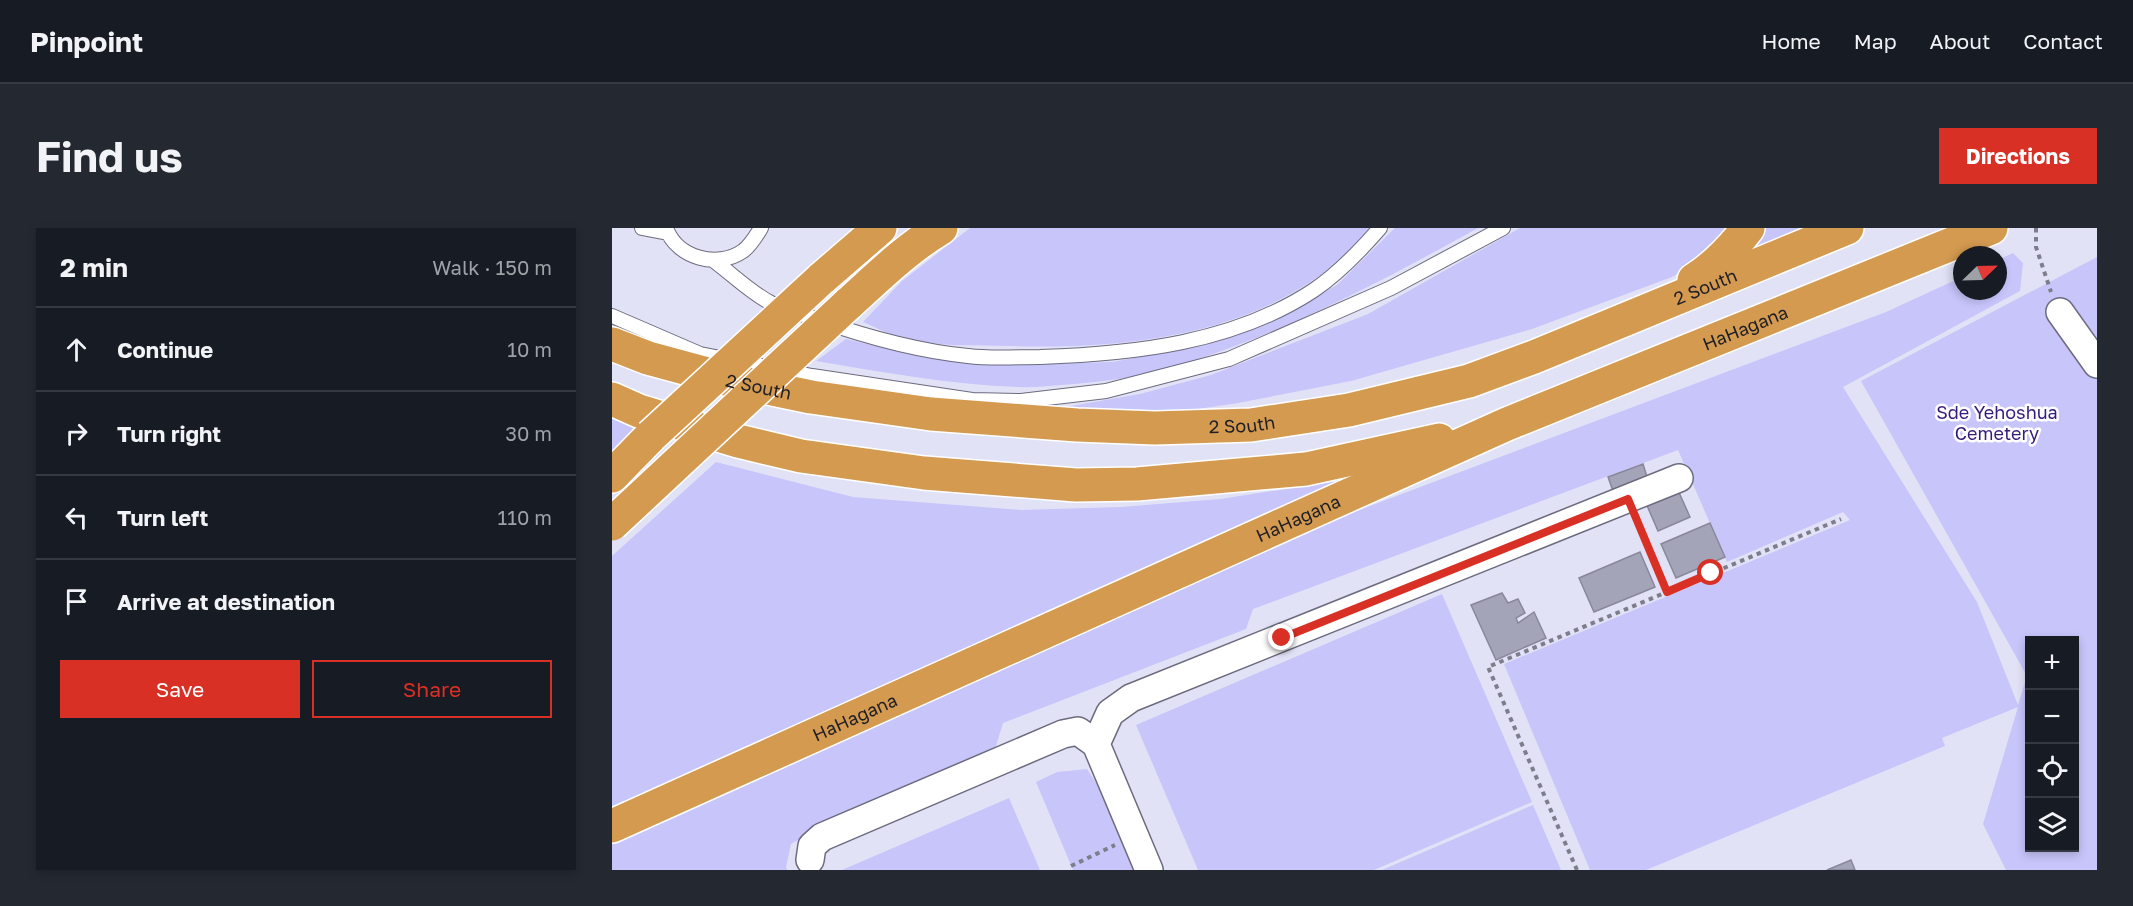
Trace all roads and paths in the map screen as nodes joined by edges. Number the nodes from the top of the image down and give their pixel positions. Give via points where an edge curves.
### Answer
1 (642, 228) edge
2 (761, 228) edge
3 (880, 228) edge
4 (941, 228) edge
5 (1380, 228) edge
6 (1503, 228) edge
7 (1748, 228) edge
8 (1847, 228) edge
9 (1991, 228) edge
10 (2036, 228) edge
11 (667, 231) edge
12 (713, 260) junction
13 (2060, 312) joint
14 (1638, 314) junction
15 (612, 316) edge
16 (612, 344) edge
17 (2097, 364) edge
18 (612, 399) edge
19 (1507, 424) junction
20 (651, 436) junction
21 (612, 471) edge
22 (612, 476) edge
23 (1679, 478) dead end
24 (1628, 499) junction
25 (1841, 519) dead end
26 (612, 524) edge
27 (1667, 592) junction
28 (1096, 744) junction
29 (612, 826) edge
30 (1123, 841) dead end
31 (810, 860) dead end
32 (1071, 866) dead end
33 (1149, 870) edge
34 (1577, 870) edge

1 - 11 lane
2 - 12 lane via 743,251
3 - 20 highway, bridge
4 - 26 highway, bridge via 898,259
5 - 12 lane via 1337,272 1313,290 1253,321 1165,345 1116,353 1056,356 969,357 866,336 771,303
6 - 15 lane via 1391,288 1229,359 1106,391 1021,401 961,398 812,376 700,354
7 - 14 highway via 1710,270
8 - 14 highway, 2 South
9 - 19 highway, HaHagana
10 - 13 path via 2036,247
11 - 12 lane via 690,255
13 - 17 street
14 - 16 highway, 2 South via 1469,381 1349,410 1251,425 1155,428 931,414 811,397 733,381
18 - 19 highway via 738,441 801,456 924,473 1076,485 1137,484 1306,469
19 - 29 highway, HaHagana
20 - 21 highway
20 - 22 highway
23 - 24 street
24 - 27 path
24 - 28 street via 1131,698 1110,713
25 - 27 path
27 - 34 path via 1488,667
28 - 31 street via 1078,731 1063,734 822,837 812,846
28 - 33 street
30 - 32 path

